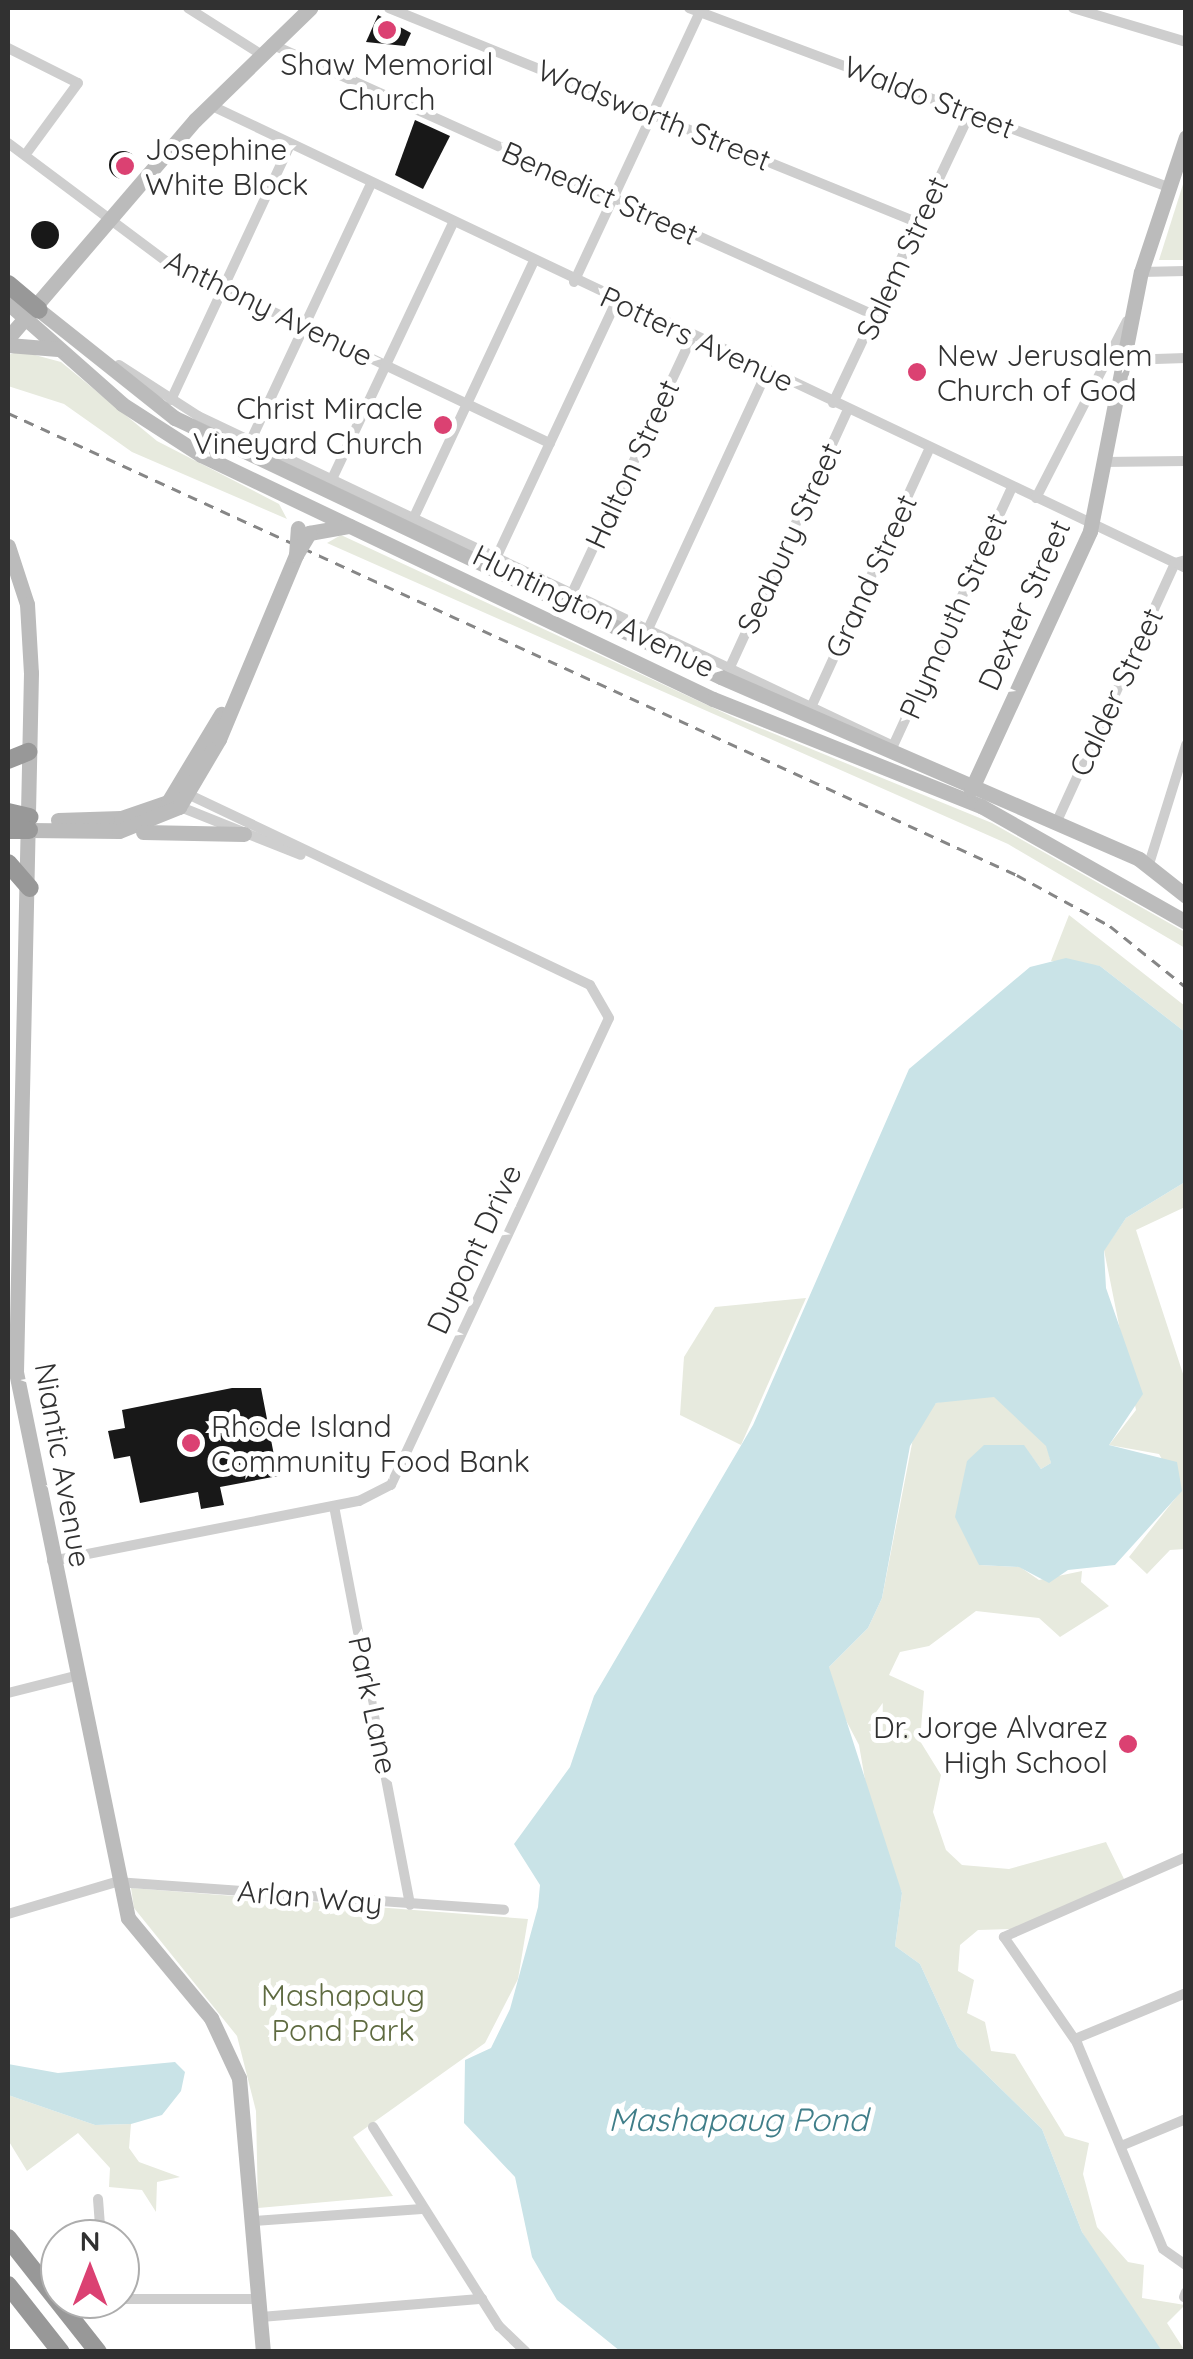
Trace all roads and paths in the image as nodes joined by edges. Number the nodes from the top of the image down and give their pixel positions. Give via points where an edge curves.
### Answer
1 (188, 8) edge
2 (310, 8) edge
3 (389, 8) edge
4 (1073, 8) edge
5 (694, 10) edge
6 (1186, 42) edge
7 (8, 48) edge
8 (266, 50) junction
9 (210, 105) junction
10 (970, 113) junction
11 (652, 115) junction
12 (1186, 137) edge
13 (8, 142) edge
14 (290, 145) junction
15 (28, 152) junction
16 (370, 186) junction
17 (1168, 188) junction
18 (613, 199) junction
19 (114, 219) junction
20 (919, 223) junction
21 (452, 224) junction
22 (533, 262) junction
23 (1186, 271) edge
24 (1141, 272) junction
25 (574, 282) junction
26 (8, 284) edge
27 (223, 288) junction
28 (8, 302) edge
29 (616, 302) junction
30 (1137, 302) junction
31 (874, 315) junction
32 (34, 316) junction
33 (304, 326) junction
34 (59, 327) junction
35 (692, 337) junction
36 (8, 342) edge
37 (60, 350) junction
38 (1186, 358) edge
39 (1125, 360) junction
40 (386, 365) junction
41 (766, 372) junction
42 (171, 400) junction
43 (467, 403) junction
44 (833, 403) junction
45 (848, 410) junction
46 (251, 440) junction
47 (550, 443) junction
48 (930, 448) junction
49 (1186, 461) edge
50 (1103, 462) junction
51 (325, 486) junction
52 (1012, 486) junction
53 (1036, 498) junction
54 (314, 508) junction
55 (414, 516) junction
56 (1092, 524) junction
57 (351, 526) junction
58 (304, 530) junction
59 (8, 546) edge
60 (497, 556) junction
61 (1182, 564) edge
62 (573, 591) junction
63 (649, 627) junction
64 (731, 666) junction
65 (812, 704) junction
66 (1186, 745) edge
67 (894, 746) junction
68 (28, 752) junction
69 (8, 760) edge
70 (975, 782) junction
71 (179, 799) junction
72 (967, 800) junction
73 (8, 812) edge
74 (1057, 821) junction
75 (29, 823) junction
76 (115, 825) junction
77 (8, 830) edge
78 (244, 834) junction
79 (324, 862) junction
80 (8, 864) edge
81 (1148, 864) junction
82 (30, 888) junction
83 (1186, 896) edge
84 (1186, 922) edge
85 (15, 1113) edge
86 (12, 1316) edge
87 (334, 1506) junction
88 (51, 1562) junction
89 (75, 1676) junction
90 (8, 1693) edge
91 (1186, 1857) edge
92 (116, 1882) junction
93 (410, 1905) junction
94 (504, 1910) dead end
95 (8, 1914) edge
96 (1186, 1993) edge
97 (1074, 2039) junction
98 (1186, 2119) edge
99 (372, 2127) dead end
100 (1121, 2146) junction
101 (98, 2200) dead end
102 (422, 2208) junction
103 (99, 2219) edge
104 (254, 2221) junction
105 (8, 2238) edge
106 (1186, 2265) edge
107 (8, 2285) edge
108 (259, 2299) junction
109 (482, 2299) junction
110 (140, 2300) edge
111 (261, 2317) junction
112 (61, 2352) edge
113 (98, 2352) edge
114 (263, 2352) edge
115 (526, 2352) edge

1 - 8 street, Benedict Street
2 - 8 street
3 - 11 street, Wadsworth Street
4 - 6 street
5 - 10 street, Waldo Street
5 - 11 street
7 - 15 street via 78,83
8 - 9 street
8 - 18 street, Benedict Street
9 - 14 street, Potters Avenue
9 - 19 street
10 - 17 street, Waldo Street
10 - 20 street, Salem Street
11 - 18 street
11 - 20 street, Wadsworth Street
12 - 17 street, Dexter Street
13 - 15 street, Anthony Avenue
14 - 16 street, Potters Avenue
14 - 27 street
15 - 19 street, Anthony Avenue
16 - 21 street, Potters Avenue
16 - 33 street
17 - 24 street, Dexter Street
18 - 25 street
18 - 31 street, Benedict Street
19 - 27 street, Anthony Avenue via 166,261
19 - 32 street
20 - 31 street, Salem Street
21 - 22 street, Potters Avenue
21 - 40 street
22 - 25 street, Potters Avenue
22 - 43 street
23 - 24 street
24 - 30 street, Dexter Street
25 - 29 street, Potters Avenue
26 - 32 highway
27 - 33 street, Anthony Avenue
27 - 42 street
28 - 32 street, Huntington Avenue
29 - 35 street, Potters Avenue
29 - 47 street
30 - 39 street, Dexter Street
30 - 53 street
31 - 44 street, Salem Street
32 - 34 street, Huntington Avenue
32 - 36 street
32 - 37 street, Huntington Avenue
33 - 40 street, Anthony Avenue
33 - 46 street
34 - 42 street, Huntington Avenue
34 - 51 street, Huntington Avenue via 152,405
35 - 41 street, Potters Avenue
35 - 62 street, Halton Street
36 - 37 street
37 - 54 street, Huntington Avenue via 168,436
38 - 39 street
39 - 50 street, Dexter Street
40 - 43 street, Anthony Avenue
40 - 51 street
41 - 44 street, Potters Avenue
41 - 63 street
42 - 46 street, Huntington Avenue
43 - 47 street, Anthony Avenue
43 - 55 street
44 - 45 street, Potters Avenue
45 - 48 street, Potters Avenue
45 - 64 street, Seabury Street
46 - 51 street, Huntington Avenue
47 - 60 street
48 - 52 street, Potters Avenue
48 - 65 street, Grand Street
49 - 50 street
50 - 56 street, Dexter Street
51 - 54 street
51 - 55 street, Huntington Avenue
51 - 67 street, Huntington Avenue via 721,677
52 - 53 street, Potters Avenue
52 - 67 street, Plymouth Street
53 - 56 street, Potters Avenue
54 - 57 street, Huntington Avenue
54 - 58 street
55 - 60 street, Huntington Avenue
56 - 61 street, Potters Avenue
56 - 70 street, Dexter Street
57 - 58 street
57 - 72 street, Huntington Avenue via 730,706
58 - 71 street, bridge
59 - 68 street, Niantic Avenue via 30,623
60 - 62 street, Huntington Avenue
61 - 74 street, Calder Street
62 - 63 street, Huntington Avenue
63 - 64 street, Huntington Avenue
64 - 65 street, Huntington Avenue
65 - 67 street, Huntington Avenue
66 - 81 street
67 - 70 street, Huntington Avenue
68 - 69 highway
68 - 75 street, Niantic Avenue
70 - 72 street, Dexter Street
70 - 74 street, Huntington Avenue
71 - 76 street
71 - 78 street, Dupont Drive
71 - 79 street, Dupont Drive
72 - 84 street, Huntington Avenue
73 - 75 highway
74 - 81 street, Huntington Avenue
75 - 76 street
75 - 77 highway
75 - 82 street, Niantic Avenue
76 - 78 street
78 - 79 street, Dupont Drive
79 - 87 street, Dupont Drive via 590,986 609,1013 401,1474 376,1495
80 - 82 highway
81 - 83 street, Huntington Avenue
82 - 85 street, Niantic Avenue
85 - 86 street, Niantic Avenue
86 - 88 street, Niantic Avenue
87 - 88 street, Dupont Drive
87 - 93 street, Park Lane
88 - 89 street, Niantic Avenue
89 - 90 street
89 - 92 street, Niantic Avenue
91 - 97 street via 1024,1922 1004,1937
92 - 93 street, Arlan Way
92 - 95 street
92 - 104 street, Niantic Avenue via 140,1938 226,2044 248,2127
93 - 94 street, Arlan Way
96 - 97 street
97 - 100 street
98 - 100 street
99 - 102 street
100 - 106 street via 1162,2249
101 - 103 street
102 - 104 street
102 - 109 street
104 - 108 street, Niantic Avenue
105 - 113 highway
107 - 112 highway
108 - 110 street
108 - 111 street, Niantic Avenue
109 - 111 street
109 - 115 street
111 - 114 street, Niantic Avenue

